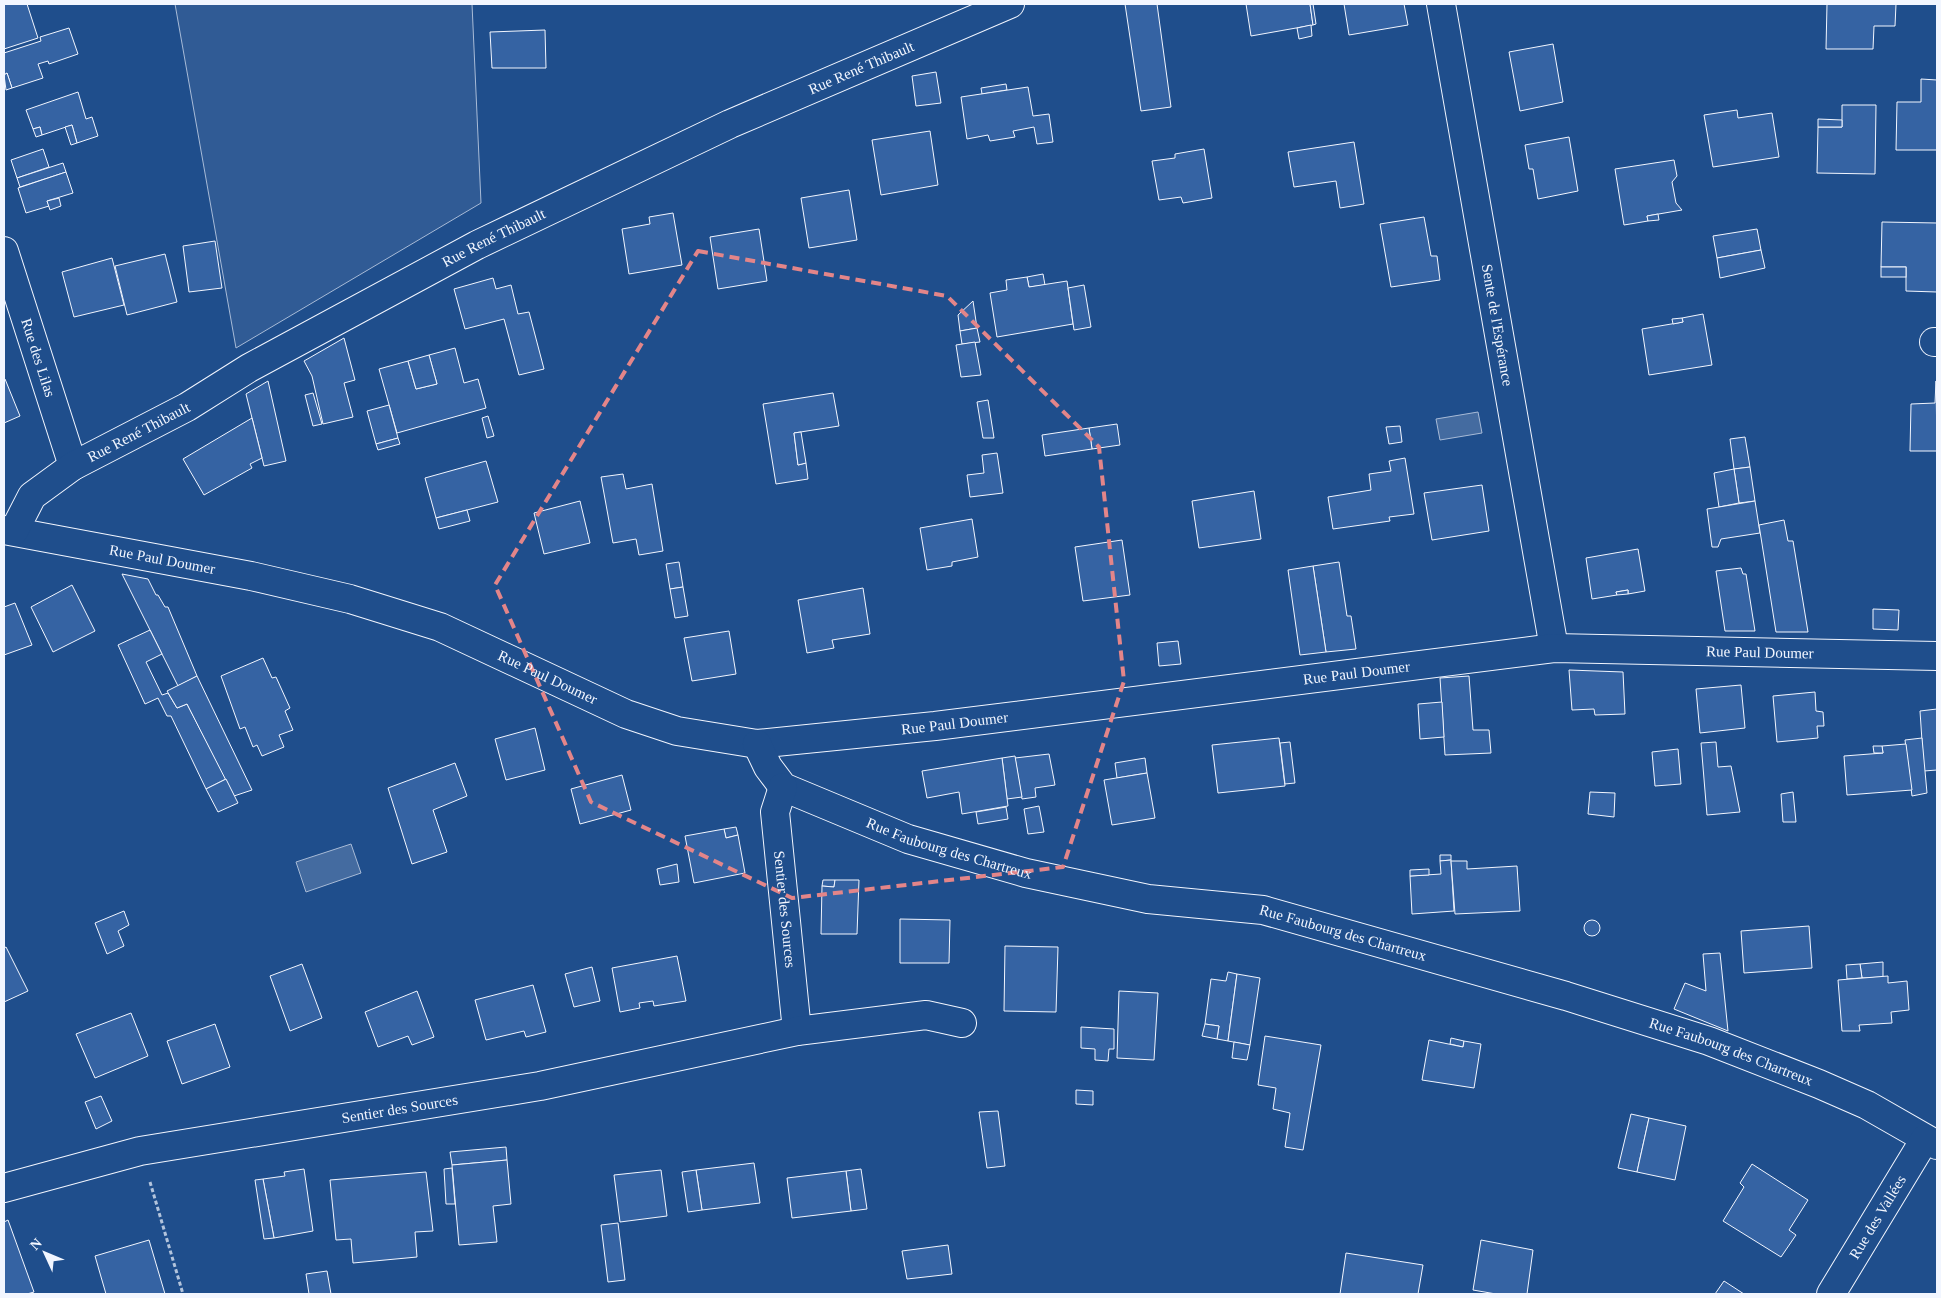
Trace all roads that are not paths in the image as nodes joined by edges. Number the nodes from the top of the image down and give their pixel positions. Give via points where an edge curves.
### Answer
1 (1010, 4) edge
2 (1441, 4) edge
3 (4, 251) edge
4 (73, 466) junction
5 (9, 530) edge
6 (1554, 648) junction
7 (1937, 656) edge
8 (757, 744) junction
9 (783, 787) junction
10 (962, 1023) dead end
11 (797, 1031) junction
12 (1931, 1142) edge
13 (4, 1188) edge
14 (1831, 1294) edge

1 - 4 street, Rue René Thibault via 730,124 477,245 249,368 187,407
2 - 6 street, Sente de l'Espérance
3 - 4 street, Rue des Lilas
4 - 5 street, Rue René Thibault via 32,496
5 - 8 street, Rue Paul Doumer via 251,576 350,599 440,627 626,714 677,731
6 - 7 street, Rue Paul Doumer
6 - 8 street, Rue Paul Doumer via 935,726
8 - 9 street
9 - 11 street, Sentier des Sources via 776,812
9 - 12 street, Rue Faubourg des Chartreux via 908,839 1026,873 1148,899 1263,910 1709,1040 1867,1105
10 - 11 street, Sentier des Sources via 926,1015
11 - 13 street, Sentier des Sources via 540,1086 140,1150
12 - 14 street, Rue des Vallées

